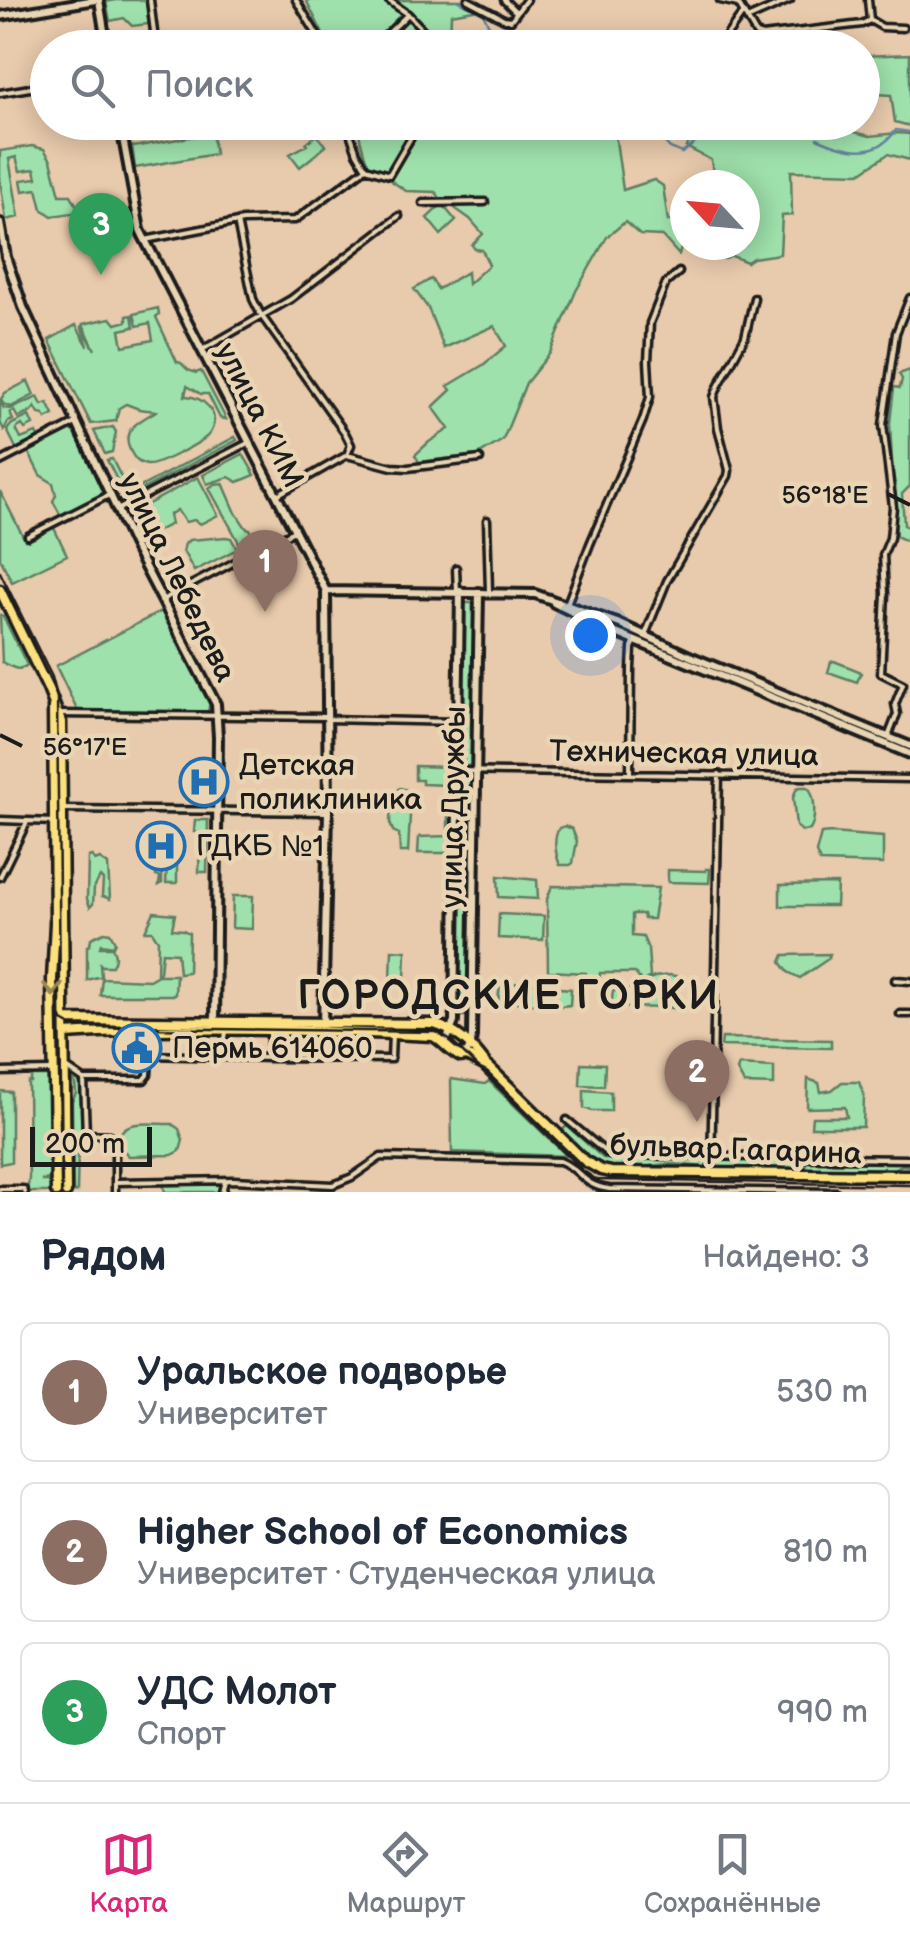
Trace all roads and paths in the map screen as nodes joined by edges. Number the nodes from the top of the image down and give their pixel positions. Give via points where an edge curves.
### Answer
1 (97, 0) edge
2 (150, 0) edge
3 (296, 0) edge
4 (388, 0) edge
5 (468, 0) edge
6 (504, 0) edge
7 (526, 0) edge
8 (720, 0) edge
9 (790, 0) edge
10 (868, 0) edge
11 (737, 2) edge
12 (516, 12) junction
13 (743, 13) junction
14 (408, 14) junction
15 (0, 16) edge
16 (748, 19) junction
17 (870, 20) junction
18 (904, 28) dead end
19 (103, 30) edge
20 (154, 30) edge
21 (314, 30) edge
22 (392, 30) edge
23 (423, 30) edge
24 (731, 30) edge
25 (754, 30) edge
26 (810, 30) edge
27 (30, 88) edge
28 (0, 93) edge
29 (123, 140) edge
30 (352, 140) edge
31 (409, 140) edge
32 (366, 168) junction
33 (485, 202) dead end
34 (423, 203) dead end
35 (400, 216) dead end
36 (237, 222) junction
37 (0, 223) edge
38 (145, 240) junction
39 (679, 272) dead end
40 (754, 298) dead end
41 (909, 298) edge
42 (261, 315) junction
43 (202, 350) junction
44 (78, 422) junction
45 (248, 443) junction
46 (351, 445) junction
47 (347, 456) junction
48 (356, 456) junction
49 (480, 459) dead end
50 (0, 462) edge
51 (112, 494) junction
52 (276, 495) junction
53 (119, 509) junction
54 (488, 520) dead end
55 (294, 531) junction
56 (28, 536) dead end
57 (456, 568) dead end
58 (0, 590) edge
59 (326, 590) junction
60 (459, 591) junction
61 (479, 592) junction
62 (489, 592) junction
63 (162, 600) junction
64 (565, 606) junction
65 (644, 634) junction
66 (637, 643) junction
67 (689, 660) junction
68 (55, 712) junction
69 (218, 716) junction
70 (327, 718) junction
71 (458, 722) junction
72 (886, 741) junction
73 (910, 746) edge
74 (910, 754) edge
75 (458, 771) junction
76 (476, 771) junction
77 (630, 774) junction
78 (718, 774) junction
79 (910, 779) edge
80 (58, 810) junction
81 (218, 812) junction
82 (328, 812) junction
83 (0, 820) edge
84 (27, 822) junction
85 (58, 822) junction
86 (0, 877) edge
87 (896, 980) dead end
88 (910, 980) edge
89 (900, 1014) dead end
90 (910, 1014) edge
91 (64, 1020) junction
92 (55, 1027) junction
93 (450, 1027) junction
94 (219, 1028) junction
95 (323, 1028) junction
96 (148, 1031) junction
97 (270, 1032) junction
98 (284, 1032) junction
99 (346, 1033) junction
100 (64, 1034) junction
101 (392, 1034) junction
102 (445, 1044) junction
103 (340, 1046) dead end
104 (473, 1047) junction
105 (454, 1054) junction
106 (148, 1056) junction
107 (222, 1057) junction
108 (270, 1058) junction
109 (284, 1058) junction
110 (487, 1066) junction
111 (60, 1069) junction
112 (0, 1072) edge
113 (84, 1080) junction
114 (567, 1120) dead end
115 (579, 1155) junction
116 (711, 1156) junction
117 (910, 1159) edge
118 (570, 1165) junction
119 (711, 1172) junction
120 (910, 1175) edge
121 (225, 1181) junction
122 (116, 1182) junction
123 (0, 1189) edge
124 (61, 1190) edge
125 (115, 1191) edge
126 (25, 1192) edge
127 (222, 1192) edge
128 (836, 1192) edge

1 - 15 street
1 - 19 street
2 - 20 street
3 - 21 street
4 - 14 street
5 - 12 street via 504,20
6 - 12 street
7 - 12 street
8 - 11 street
9 - 16 street
10 - 17 street
11 - 13 street
13 - 16 street
13 - 24 street
14 - 22 street
14 - 23 street
16 - 25 street
17 - 18 street
17 - 26 street
27 - 28 street
29 - 38 street, улица КИМ
30 - 32 street
31 - 32 street via 389,175
32 - 36 street via 295,220
33 - 34 street
35 - 42 street
36 - 38 street
36 - 42 street
37 - 44 street, улица Лебедева via 9,276
38 - 43 street, улица КИМ
39 - 64 street via 666,283 650,323 650,398 643,420
40 - 65 street via 745,337 714,397 728,476
41 - 72 street via 894,344 884,425 893,507 883,555 881,672 903,684
42 - 43 street
42 - 46 street
43 - 45 street, улица КИМ
44 - 50 street
44 - 51 street, улица Лебедева
45 - 52 street, улица КИМ
45 - 53 street
46 - 47 street
46 - 48 street
47 - 48 street
47 - 52 street
48 - 49 street via 408,468
51 - 53 street, улица Лебедева
51 - 56 street
52 - 55 street, улица КИМ
53 - 63 street, улица Лебедева
54 - 62 street
55 - 59 street, улица КИМ
55 - 63 street
57 - 60 street
58 - 68 main road
59 - 60 street
59 - 70 street, улица КИМ
60 - 61 street
60 - 71 street, улица Дружбы
61 - 62 street
61 - 76 street, улица Дружбы
62 - 64 street via 525,592
63 - 69 street, улица Лебедева
64 - 65 street
64 - 66 street
65 - 66 street
65 - 67 street
66 - 67 street
66 - 77 street
67 - 72 street
68 - 69 street
68 - 80 main road via 61,722
69 - 70 street
69 - 81 street, улица Лебедева
70 - 71 street
70 - 82 street, улица КИМ
71 - 75 street, улица Дружбы
72 - 73 street
72 - 74 street
75 - 76 street, Техническая улица
75 - 93 street, улица Дружбы
76 - 77 street, Техническая улица
76 - 104 street, улица Дружбы
77 - 78 street, Техническая улица
78 - 79 street, Техническая улица
78 - 116 street
80 - 81 street
80 - 85 main road
81 - 82 street
81 - 94 street, улица Лебедева
82 - 95 street, улица КИМ
83 - 84 street
84 - 85 street
84 - 86 street
85 - 91 main road
85 -> 92 main road
87 - 88 street
89 - 90 street
91 - 92 main road
91 - 94 main road
91 - 100 main road
92 - 100 main road
92 - 111 main road
93 - 95 main road
93 - 102 street
93 - 104 main road
94 - 95 main road
94 - 96 main road
94 - 97 main road
94 - 107 street
95 - 98 main road
95 - 99 main road
96 - 100 main road
96 - 106 street
97 - 98 main road
97 - 108 street
98 - 109 street
99 - 101 main road
99 - 103 street
100 - 111 main road
101 - 102 main road via 433,1036
101 - 109 street via 391,1058
102 - 105 main road
104 - 105 street
104 - 110 main road
105 - 110 main road
106 - 107 street
106 - 113 street via 144,1080
107 - 108 street
108 - 109 street
110 - 115 main road
111 - 112 street
111 - 113 street
111 - 124 main road
113 - 122 street via 86,1134 115,1139
114 - 116 street, бульвар Гагарина via 609,1155
115 - 118 street, бульвар Гагарина
115 - 119 main road, бульвар Гагарина via 610,1172
116 - 117 street, бульвар Гагарина
116 - 119 street
118 - 121 street, бульвар Гагарина via 382,1156 333,1184
118 - 128 street, бульвар Гагарина via 601,1189
119 - 120 main road, бульвар Гагарина
121 - 122 street, бульвар Гагарина
121 - 127 street
122 - 125 street
123 - 126 street

